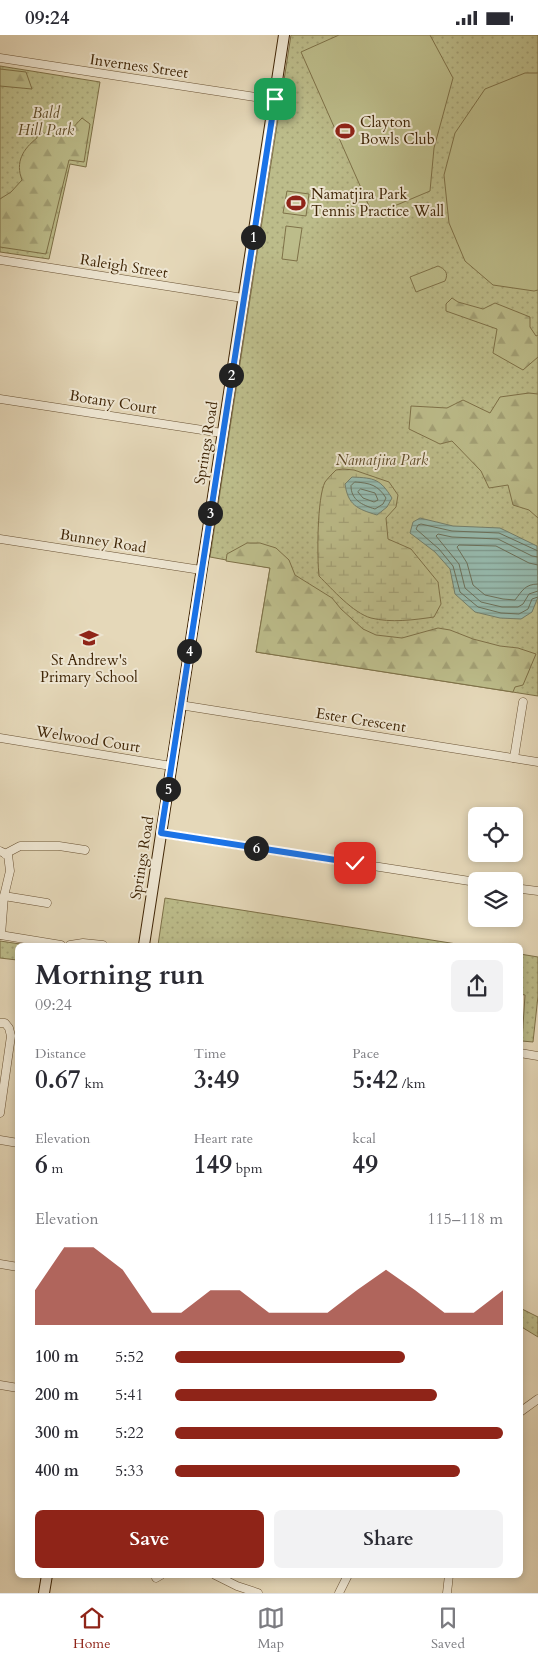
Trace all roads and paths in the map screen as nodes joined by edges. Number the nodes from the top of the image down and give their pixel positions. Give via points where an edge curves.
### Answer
1 (284, 35) edge
2 (0, 58) edge
3 (275, 99) junction
4 (0, 260) edge
5 (243, 298) junction
6 (0, 399) edge
7 (222, 433) junction
8 (0, 539) edge
9 (201, 571) junction
10 (523, 703) dead end
11 (180, 705) junction
12 (0, 738) edge
13 (514, 758) junction
14 (538, 762) edge
15 (171, 766) junction
16 (161, 833) junction
17 (85, 850) dead end
18 (3, 852) edge
19 (468, 881) edge
20 (523, 889) edge
21 (538, 891) edge
22 (4, 896) junction
23 (46, 903) dead end
24 (0, 935) edge
25 (49, 943) edge
26 (144, 943) edge
27 (0, 1023) edge
28 (523, 1054) edge
29 (538, 1056) edge
30 (0, 1113) edge
31 (0, 1141) edge
32 (15, 1143) edge
33 (0, 1264) edge
34 (15, 1266) edge
35 (0, 1385) edge
36 (15, 1388) edge
37 (538, 1399) edge
38 (523, 1411) edge
39 (46, 1578) edge
40 (221, 1578) edge
41 (346, 1578) edge
42 (449, 1578) edge
43 (44, 1593) edge
44 (258, 1593) edge
45 (339, 1593) edge
46 (447, 1593) edge

1 - 3 main road, Springs Road
2 - 3 street, Inverness Street
3 - 5 main road, Springs Road
4 - 5 street, Raleigh Street
5 - 7 main road, Springs Road
6 - 7 street, Botany Court
7 - 9 main road, Springs Road
8 - 9 street, Bunney Road
9 - 11 main road, Springs Road
10 - 13 street
11 - 13 street, Ester Crescent
11 - 15 main road, Springs Road
12 - 15 street, Welwood Court
13 - 14 street, Ester Crescent
15 - 16 main road, Springs Road
16 - 19 street
16 - 26 main road, Springs Road
17 - 18 street via 20,846
18 - 22 street via 8,855 10,871
20 - 21 street
22 - 23 street
22 - 24 street
24 - 25 street
27 - 30 street via 9,1027 11,1036
28 - 29 street
31 - 32 street
33 - 34 street
35 - 36 street
37 - 38 street
39 - 43 main road
40 - 44 street
41 - 45 street
42 - 46 street

